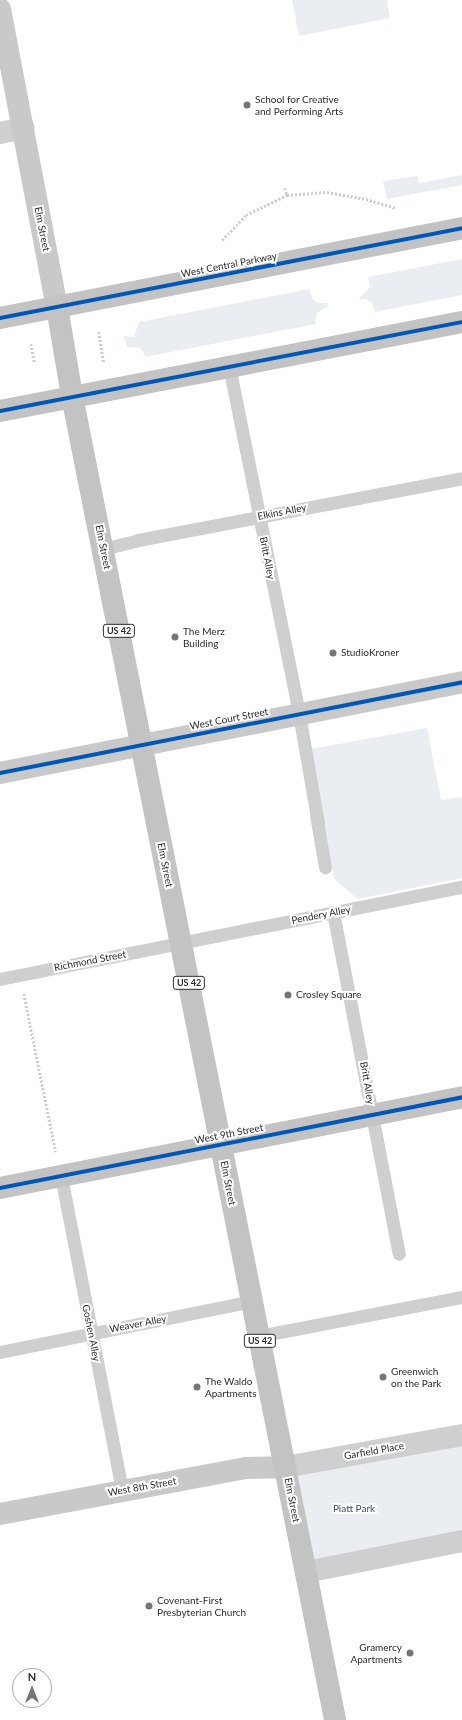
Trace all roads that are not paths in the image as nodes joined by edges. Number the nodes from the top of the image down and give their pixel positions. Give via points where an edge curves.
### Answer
1 (0, 9) edge
2 (23, 128) junction
3 (0, 133) edge
4 (462, 228) edge
5 (56, 306) junction
6 (0, 318) edge
7 (462, 322) edge
8 (229, 366) junction
9 (72, 396) junction
10 (0, 411) edge
11 (462, 478) edge
12 (259, 517) junction
13 (103, 549) junction
14 (462, 682) edge
15 (299, 714) junction
16 (142, 745) junction
17 (0, 773) edge
18 (325, 867) dead end
19 (462, 887) edge
20 (334, 912) junction
21 (181, 944) junction
22 (0, 979) edge
23 (462, 1097) edge
24 (373, 1114) junction
25 (220, 1144) junction
26 (61, 1176) junction
27 (0, 1188) edge
28 (399, 1254) dead end
29 (462, 1297) edge
30 (252, 1301) junction
31 (91, 1334) junction
32 (259, 1336) junction
33 (0, 1352) edge
34 (462, 1435) edge
35 (285, 1467) junction
36 (122, 1490) junction
37 (0, 1514) edge
38 (462, 1541) edge
39 (306, 1572) junction
40 (335, 1720) edge

1 - 2 street, Elm Street
2 - 3 street
2 - 5 street, Elm Street
4 - 5 main road, West Central Parkway
5 - 6 main road, West Central Parkway
5 - 9 main road, Elm Street
7 - 8 main road
8 - 9 main road
8 - 12 lane, Britt Alley
9 - 10 main road
9 - 13 main road, Elm Street / US 42
11 - 12 lane, Elkins Alley
12 - 13 lane, Elkins Alley
12 - 15 lane, Britt Alley
13 - 16 main road, Elm Street / US 42
14 - 15 street, West Court Street
15 - 16 street, West Court Street
15 - 18 lane, Britt Alley
16 - 17 street, West Court Street
16 - 21 main road, Elm Street / US 42
19 - 20 lane, Pendery Alley
20 - 21 lane, Pendery Alley
20 - 24 lane, Britt Alley
21 - 22 lane, Richmond Street
21 - 25 main road, Elm Street / US 42
23 - 24 main road, West 9th Street
24 - 25 main road, West 9th Street
24 - 28 lane, Britt Alley
25 - 26 main road, West 9th Street
25 - 30 main road, Elm Street / US 42
26 - 27 main road, West 9th Street
26 - 31 lane, Goshen Alley
29 - 32 lane
30 - 31 lane, Weaver Alley
30 - 32 main road, Elm Street / US 42
31 - 33 lane, Weaver Alley
31 - 36 lane, Goshen Alley
32 - 35 main road, Elm Street / US 42
34 - 35 street, Garfield Place
35 - 36 street, West 8th Street via 246,1468
35 - 39 main road, Elm Street / US 42
36 - 37 street, West 8th Street
38 - 39 street
39 - 40 main road, Elm Street / US 42

